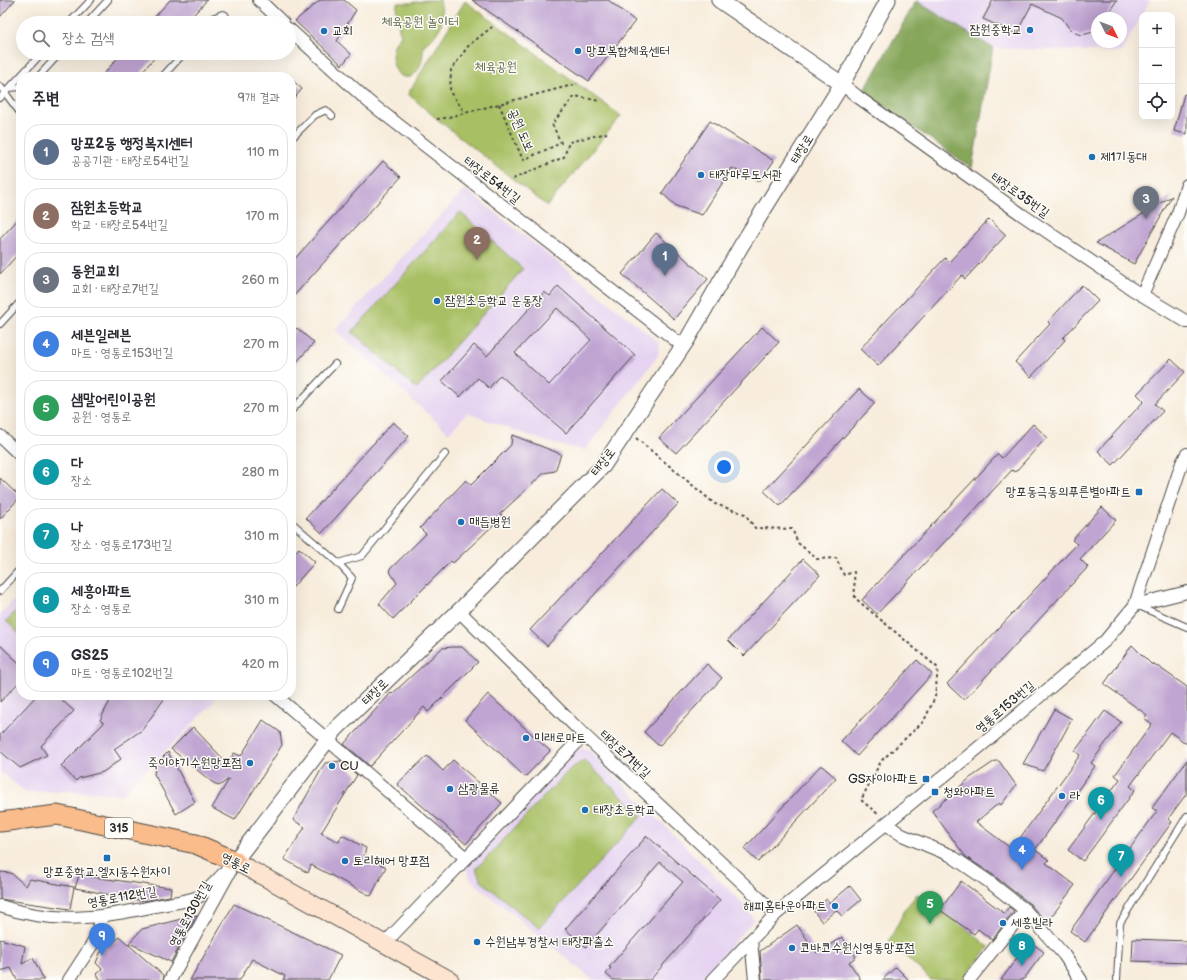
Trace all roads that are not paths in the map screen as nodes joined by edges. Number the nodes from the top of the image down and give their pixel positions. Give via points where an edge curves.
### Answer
1 (90, 0) edge
2 (108, 0) edge
3 (258, 0) edge
4 (719, 0) edge
5 (888, 0) edge
6 (75, 16) edge
7 (93, 16) edge
8 (275, 16) edge
9 (296, 35) edge
10 (36, 60) edge
11 (54, 60) edge
12 (178, 60) edge
13 (25, 72) edge
14 (43, 72) edge
15 (167, 72) edge
16 (16, 81) edge
17 (842, 84) junction
18 (0, 86) edge
19 (16, 87) edge
20 (10, 88) junction
21 (5, 93) junction
22 (0, 98) edge
23 (16, 107) edge
24 (332, 116) dead end
25 (296, 134) edge
26 (1187, 185) edge
27 (1142, 295) junction
28 (16, 306) edge
29 (1187, 322) edge
30 (0, 324) edge
31 (683, 346) junction
32 (335, 364) dead end
33 (296, 406) edge
34 (0, 436) edge
35 (16, 451) edge
36 (444, 454) dead end
37 (1187, 454) edge
38 (296, 526) edge
39 (338, 563) junction
40 (16, 573) edge
41 (0, 591) edge
42 (1187, 592) edge
43 (1136, 605) junction
44 (338, 610) dead end
45 (460, 611) junction
46 (1187, 627) edge
47 (281, 700) edge
48 (584, 735) junction
49 (328, 740) junction
50 (1187, 816) edge
51 (884, 820) junction
52 (0, 822) edge
53 (466, 858) junction
54 (235, 861) junction
55 (0, 906) edge
56 (1025, 910) junction
57 (776, 914) junction
58 (102, 916) junction
59 (752, 940) junction
60 (384, 944) junction
61 (70, 980) edge
62 (170, 980) edge
63 (450, 980) edge
64 (713, 980) edge
65 (755, 980) edge
66 (969, 980) edge
67 (1081, 980) edge
68 (1117, 980) edge

1 - 6 lane
2 - 7 lane
3 - 8 street
4 - 17 street
5 - 17 street, 태장로
9 - 31 street, 태장로54번길 via 369,102
10 - 13 lane
11 - 14 lane
12 - 15 lane
16 - 20 lane
17 - 27 street, 태장로35번길 via 1021,214
17 - 31 street, 태장로 via 741,246
18 - 21 lane
19 - 20 lane
20 - 21 lane
21 - 22 lane
21 - 23 lane
24 - 25 lane via 326,110 315,115
26 - 27 street via 1178,213
27 - 29 street, 태장로35번길
28 - 30 lane
31 - 45 street, 태장로 via 603,466
32 - 33 lane
34 - 35 street
36 - 39 lane via 362,556
37 - 43 street, 영통로153번길
38 - 39 lane
39 - 44 lane via 352,578
40 - 41 lane
42 - 43 street
43 - 46 lane
43 - 51 street, 영통로153번길 via 1105,641 1000,730
45 - 48 street, 태장로71번길
45 - 49 street, 태장로 via 336,729
47 - 49 street
48 - 53 street
48 - 57 street, 태장로71번길
49 - 53 street
49 - 54 street, 태장로
50 - 68 lane via 1120,923
51 - 56 street via 902,835 950,855
51 - 57 street, 영통로153번길
52 - 54 main road, 영통로 / 315 via 57,815 196,844
53 - 60 street
54 - 58 street, 영통로112번길 via 199,897
54 - 60 main road, 영통로 / 315
54 - 62 street, 영통로130번길
55 - 58 street, 영통로112번길 via 55,918
56 - 66 street
56 - 67 street via 1064,955
57 - 59 street, 영통로153번길
58 - 61 street via 95,940
59 - 64 street, 영통로153번길
59 - 65 street
60 - 63 main road, 영통로 / 315

